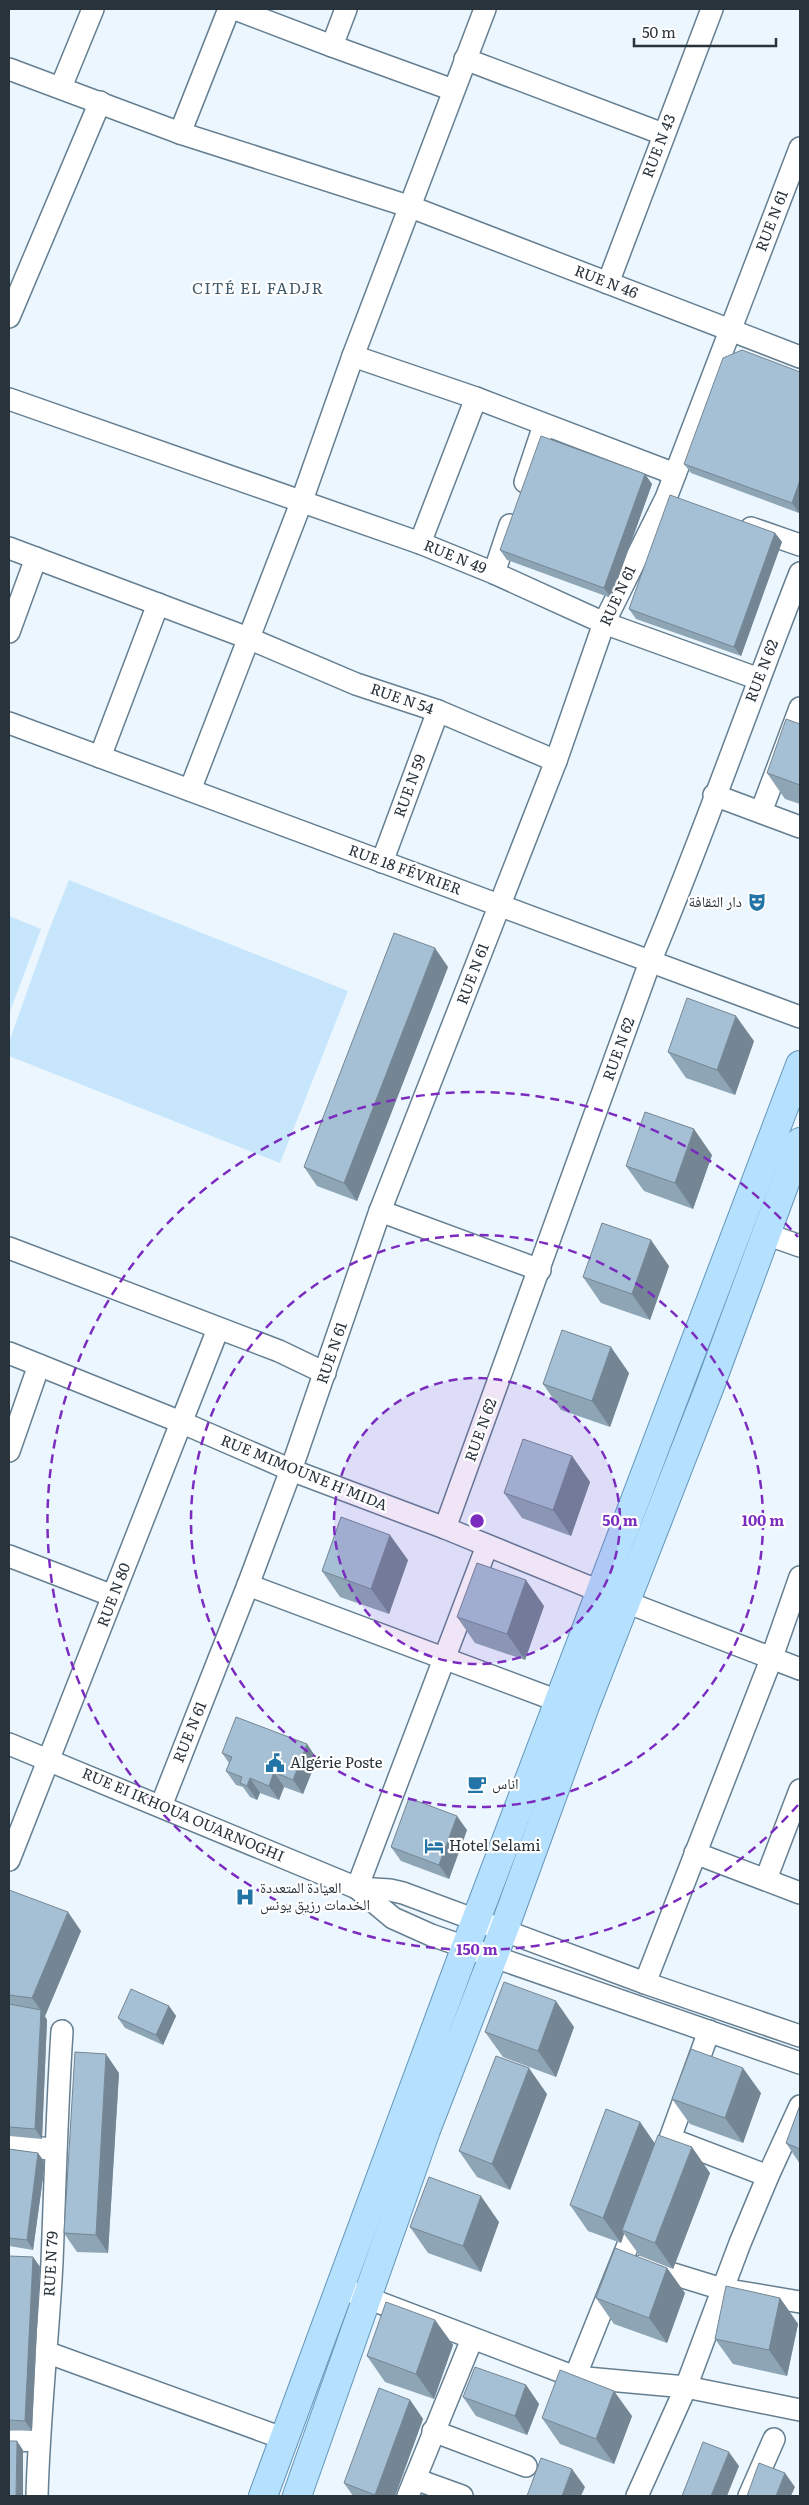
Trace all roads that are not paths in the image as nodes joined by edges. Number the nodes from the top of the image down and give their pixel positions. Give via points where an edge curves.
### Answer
1 (93, 9) edge
2 (229, 9) edge
3 (236, 9) edge
4 (346, 9) edge
5 (485, 9) edge
6 (712, 9) edge
7 (332, 46) junction
8 (465, 59) junction
9 (9, 68) edge
10 (61, 87) junction
11 (454, 90) junction
12 (100, 102) junction
13 (180, 133) junction
14 (663, 134) junction
15 (800, 148) edge
16 (411, 207) junction
17 (608, 283) junction
18 (9, 317) edge
19 (730, 329) junction
20 (353, 356) junction
21 (800, 357) edge
22 (476, 398) junction
23 (9, 399) edge
24 (544, 425) junction
25 (675, 474) junction
26 (301, 503) junction
27 (729, 520) edge
28 (420, 543) junction
29 (800, 546) edge
30 (9, 548) edge
31 (36, 558) junction
32 (494, 573) junction
33 (800, 573) edge
34 (158, 604) junction
35 (604, 623) junction
36 (9, 632) edge
37 (248, 638) junction
38 (758, 679) junction
39 (800, 708) edge
40 (438, 711) junction
41 (9, 723) edge
42 (100, 757) junction
43 (556, 761) junction
44 (190, 790) junction
45 (714, 795) junction
46 (761, 812) junction
47 (800, 827) edge
48 (382, 862) junction
49 (500, 906) junction
50 (650, 962) junction
51 (800, 1018) edge
52 (800, 1065) edge
53 (800, 1142) edge
54 (380, 1211) junction
55 (766, 1234) junction
56 (800, 1246) edge
57 (9, 1248) edge
58 (540, 1270) junction
59 (218, 1329) junction
60 (9, 1353) edge
61 (39, 1365) junction
62 (325, 1373) junction
63 (183, 1423) junction
64 (9, 1451) edge
65 (292, 1470) junction
66 (445, 1528) junction
67 (487, 1546) junction
68 (9, 1556) edge
69 (800, 1577) edge
70 (248, 1585) junction
71 (600, 1591) junction
72 (113, 1596) junction
73 (626, 1602) junction
74 (772, 1657) junction
75 (443, 1658) junction
76 (800, 1669) edge
77 (558, 1701) junction
78 (9, 1744) edge
79 (50, 1760) junction
80 (800, 1790) edge
81 (161, 1806) junction
82 (695, 1853) junction
83 (9, 1860) edge
84 (766, 1879) junction
85 (357, 1888) junction
86 (800, 1892) edge
87 (478, 1919) junction
88 (504, 1929) junction
89 (465, 1949) junction
90 (492, 1958) junction
91 (645, 1982) junction
92 (62, 2031) dead end
93 (709, 2031) junction
94 (800, 2036) edge
95 (800, 2063) edge
96 (800, 2106) edge
97 (414, 2126) junction
98 (671, 2139) junction
99 (9, 2144) edge
100 (55, 2150) junction
101 (768, 2176) junction
102 (622, 2259) junction
103 (340, 2288) junction
104 (722, 2289) junction
105 (367, 2298) junction
106 (800, 2302) edge
107 (472, 2339) junction
108 (46, 2352) junction
109 (575, 2377) junction
110 (686, 2388) junction
111 (800, 2410) edge
112 (434, 2431) junction
113 (38, 2440) junction
114 (284, 2440) junction
115 (774, 2440) dead end
116 (9, 2441) edge
117 (526, 2466) dead end
118 (412, 2488) edge
119 (265, 2492) edge
120 (36, 2496) edge
121 (295, 2496) edge
122 (462, 2496) edge
123 (637, 2496) edge
124 (749, 2496) edge

1 - 10 street
2 - 13 street
3 - 7 street
4 - 7 street
5 - 8 street
6 - 14 street, RUE N 43
7 - 11 street
8 - 11 street
8 - 14 street
9 - 10 street, RUE N 46
10 - 12 street, RUE N 46
11 - 16 street
12 - 13 street, RUE N 46
12 - 18 street
13 - 16 street, RUE N 46
14 - 17 street, RUE N 43
15 - 19 street, RUE N 61
16 - 17 street, RUE N 46
16 - 20 street
17 - 19 street, RUE N 46
19 - 21 street, RUE N 46
19 - 25 street, RUE N 61
20 - 22 street
20 - 26 street
22 - 24 street
22 - 28 street
23 - 26 street, RUE N 49
24 - 25 street
24 - 32 street
25 - 35 street, RUE N 61 via 675,501
26 - 28 street, RUE N 49
26 - 37 street
27 - 29 street
28 - 32 street, RUE N 49
30 - 31 street, RUE N 54
31 - 34 street, RUE N 54
31 - 36 street
32 - 35 street, RUE N 49
33 - 38 street, RUE N 62
34 - 37 street, RUE N 54
34 - 42 street
35 - 38 street, RUE N 49
35 - 43 street, RUE N 61
37 - 40 street, RUE N 54 via 356,684
37 - 44 street
38 - 45 street, RUE N 62
39 - 46 street
40 - 43 street, RUE N 54
40 - 48 street, RUE N 59
41 - 42 street, RUE 18 FÉVRIER
42 - 44 street, RUE 18 FÉVRIER
43 - 49 street, RUE N 61
44 - 48 street, RUE 18 FÉVRIER
45 - 46 street
45 - 50 street, RUE N 62 via 689,870
46 - 47 street
48 - 49 street, RUE 18 FÉVRIER
49 - 50 street, RUE 18 FÉVRIER
49 - 54 street, RUE N 61
50 - 51 street, RUE 18 FÉVRIER
50 - 58 street, RUE N 62
52 - 71 main road
53 - 55 main road
54 - 58 street
54 - 62 street, RUE N 61
55 - 56 street
55 - 73 main road
57 - 59 street
58 - 66 street, RUE N 62
59 - 62 street via 279,1351
59 - 63 street, RUE N 80
60 - 61 street, RUE MIMOUNE H'MIDA
61 - 63 street, RUE MIMOUNE H'MIDA
61 - 64 street
62 - 65 street, RUE N 61
63 - 65 street, RUE MIMOUNE H'MIDA
63 - 72 street, RUE N 80
65 - 66 street, RUE MIMOUNE H'MIDA
65 - 70 street, RUE N 61
66 - 67 street, RUE MIMOUNE H'MIDA
67 - 71 street, RUE MIMOUNE H'MIDA
67 - 75 street
68 - 72 street
69 - 74 street
70 - 75 street
70 - 81 street, RUE N 61
71 - 73 street, RUE MIMOUNE H'MIDA
71 - 77 main road
72 - 79 street, RUE N 80
73 - 74 street, RUE MIMOUNE H'MIDA
73 - 88 main road
74 - 76 street, RUE MIMOUNE H'MIDA
74 - 82 street
75 - 77 street
75 - 85 street
77 - 87 main road
78 - 79 street, RUE EI IKHOUA OUARNOGHI
79 - 81 street, RUE EI IKHOUA OUARNOGHI
79 - 83 street, RUE N 80
80 - 84 street
81 - 85 street, RUE EI IKHOUA OUARNOGHI
82 - 84 street
82 - 91 street
84 - 86 street
85 - 87 street via 397,1891
85 - 89 street via 393,1918
87 - 88 street
87 - 89 main road
88 - 90 main road
88 - 91 street
89 - 90 street
89 - 97 main road
90 - 93 street
90 - 97 main road
91 - 94 street
92 - 100 street, RUE N 79
93 - 95 street
93 - 98 street
96 - 101 street
97 - 103 main road
97 - 105 main road
98 - 101 street
98 - 102 street
99 - 100 street
100 - 108 street, RUE N 79 via 42,2261
101 - 104 street
102 - 104 street
102 - 109 street
103 - 105 street
103 - 114 main road
104 - 106 street
104 - 110 street
105 - 107 street
105 - 121 main road
107 - 109 street
107 - 112 street
108 - 113 street, RUE N 79
108 - 114 street
109 - 110 street
110 - 111 street
110 - 123 street
112 - 117 street
112 - 118 street
113 - 116 street
113 - 120 street, RUE N 79
114 - 119 main road
115 - 124 street
118 - 122 street
119 - 121 main road

